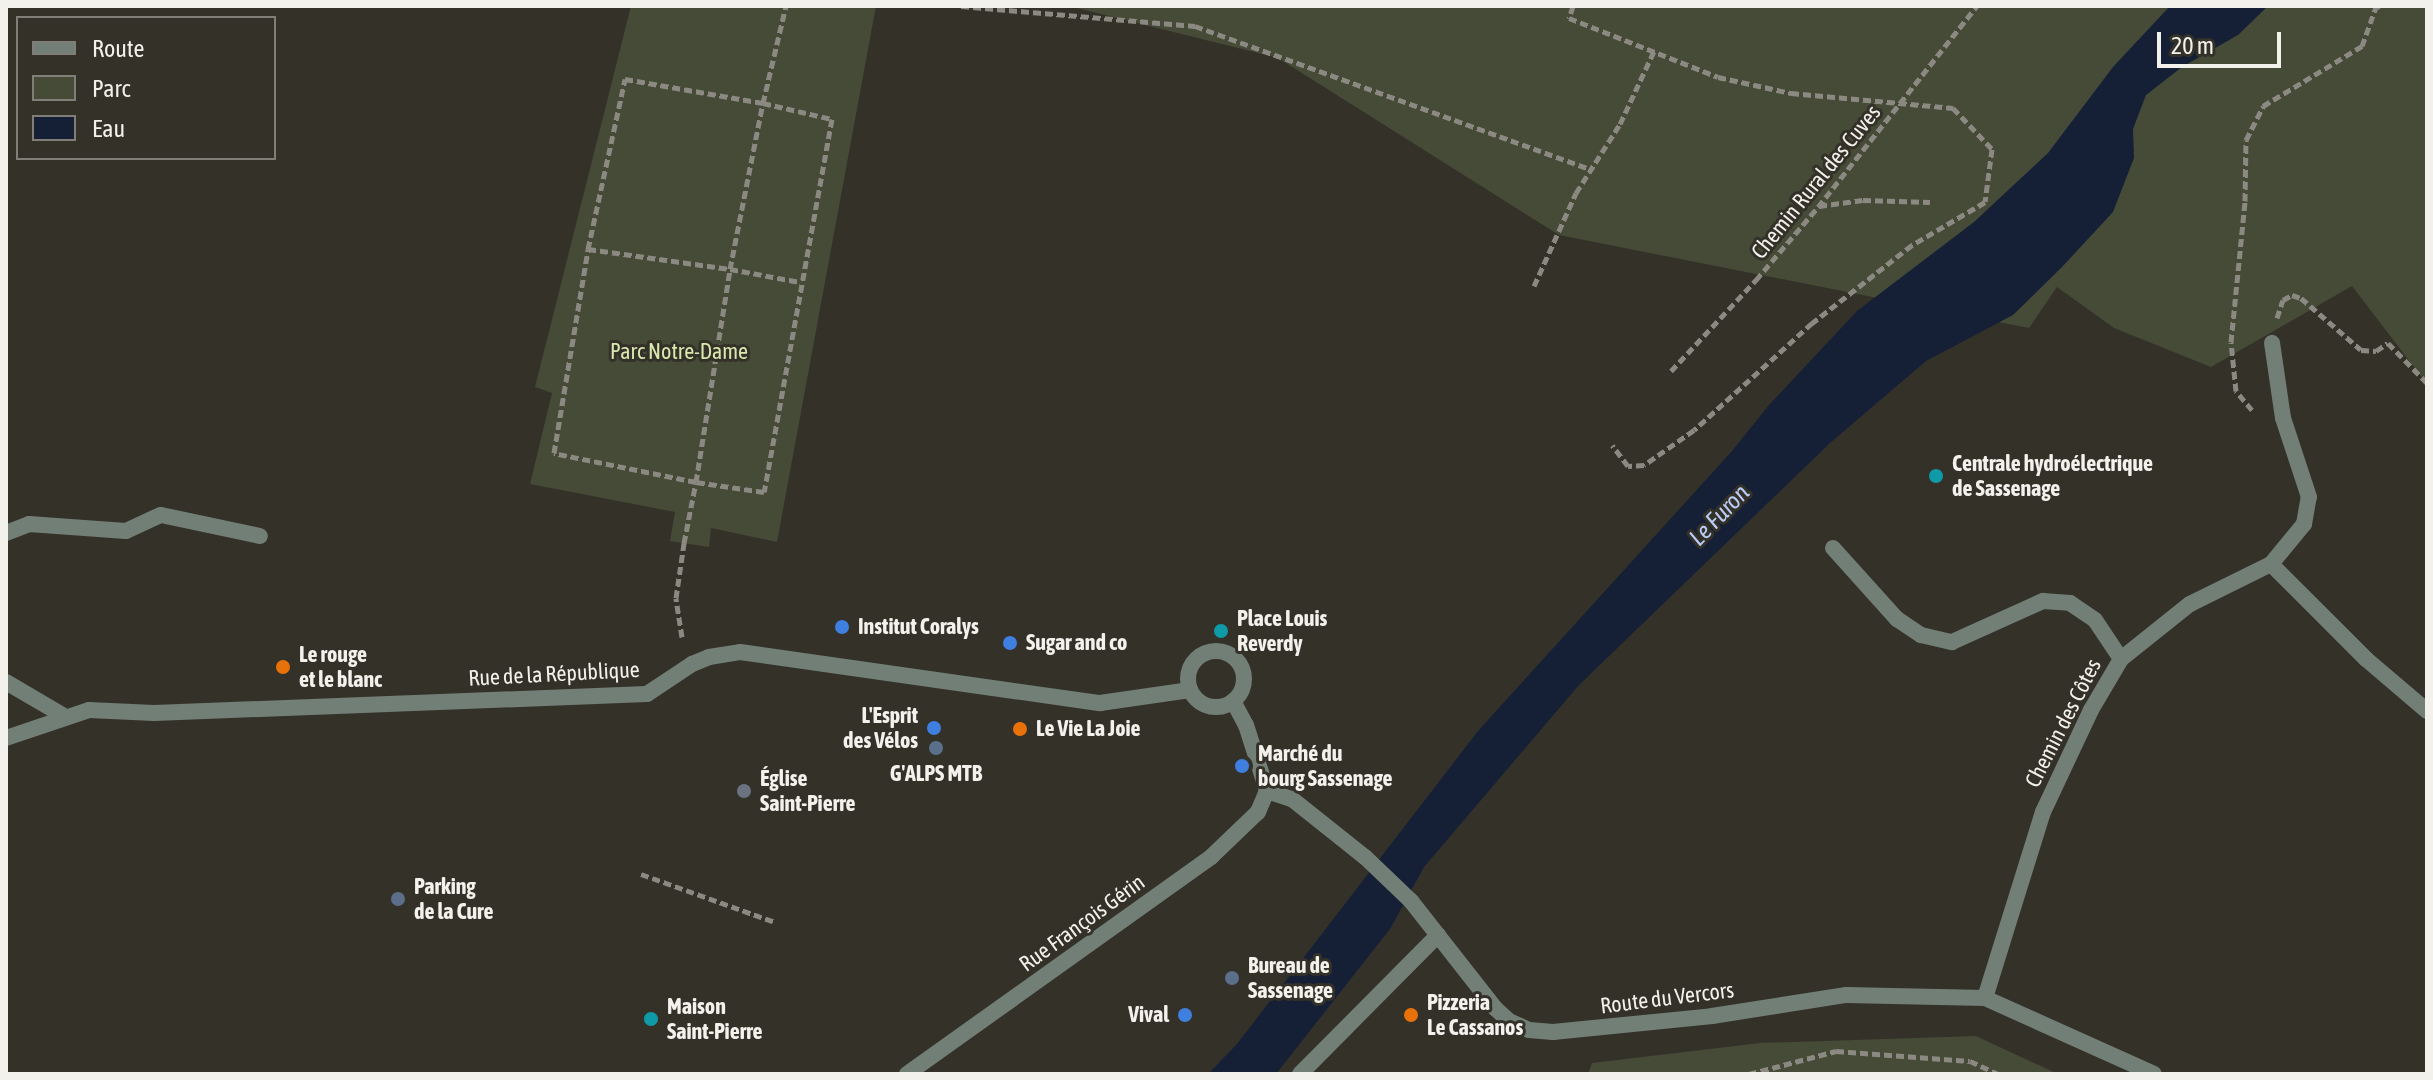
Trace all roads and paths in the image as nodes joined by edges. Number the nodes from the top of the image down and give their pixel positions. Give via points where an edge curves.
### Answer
1 (786, 6) edge
2 (961, 6) edge
3 (1573, 6) edge
4 (1977, 6) edge
5 (2380, 6) edge
6 (1654, 51) junction
7 (763, 103) junction
8 (1898, 105) junction
9 (1591, 169) junction
10 (1930, 202) dead end
11 (1818, 207) junction
12 (588, 249) junction
13 (730, 269) junction
14 (800, 282) junction
15 (1534, 286) dead end
16 (2272, 343) joint
17 (1671, 371) dead end
18 (2427, 383) edge
19 (2283, 418) junction
20 (1612, 445) dead end
21 (696, 482) junction
22 (6, 533) edge
23 (260, 536) dead end
24 (1833, 548) dead end
25 (2271, 564) junction
26 (2121, 659) junction
27 (692, 664) junction
28 (6, 682) edge
29 (1190, 690) junction
30 (1233, 701) junction
31 (2427, 711) edge
32 (64, 716) junction
33 (6, 738) edge
34 (1267, 791) junction
35 (641, 874) dead end
36 (775, 922) dead end
37 (1438, 935) junction
38 (1985, 998) junction
39 (907, 1074) edge
40 (1300, 1074) edge
41 (1749, 1074) edge
42 (1998, 1074) edge
43 (2154, 1074) edge

1 - 7 path
2 - 9 path via 1195,26
3 - 6 path via 1569,18
4 - 8 path, Chemin Rural des Cuves
5 - 19 path via 2362,46 2263,106 2246,140 2231,342 2236,391 2255,414
6 - 8 path via 1718,77 1791,93
6 - 9 path via 1620,124
7 - 12 path via 625,79
7 - 13 path
7 - 14 path via 832,119
8 - 11 path, Chemin Rural des Cuves
8 - 20 path via 1953,108 1992,149 1985,202 1912,245 1812,323 1694,430 1644,465 1628,466
9 - 15 path
10 - 11 path via 1863,200
11 - 17 path, Chemin Rural des Cuves
12 - 13 path
12 - 21 path via 554,453
13 - 14 path
13 - 21 path
14 - 21 path via 764,492
16 - 18 path via 2283,300 2292,295 2361,350 2376,351 2388,343
16 - 19 street
19 - 25 street via 2309,497 2304,524
21 - 27 path via 676,598
22 - 23 street via 29,524 126,531 161,515
24 - 26 street via 1897,619 1921,635 1952,642 2043,601 2070,603 2095,620
25 - 26 street, Chemin des Côtes via 2190,604
25 - 31 street
26 - 38 street, Chemin des Côtes via 2043,812
27 - 29 street, Rue de la République via 740,652 1100,703
27 - 32 street, Rue de la République via 647,694 154,713 89,710
28 - 32 street
29 - 30 street via 1209,706
29 - 30 street via 1191,666 1203,654 1219,651 1234,657 1243,671 1243,688
30 - 34 street
32 - 33 street, Rue de la République
34 - 37 street, Route du Vercors via 1292,799 1365,857
34 - 39 street, Rue François Gérin via 1258,812 1211,857
35 - 36 path
37 - 38 street, Route du Vercors via 1495,1008 1529,1030 1712,1016 1846,995
37 - 40 street
38 - 43 street, Route du Vercors
41 - 42 path via 1836,1051 1970,1061

